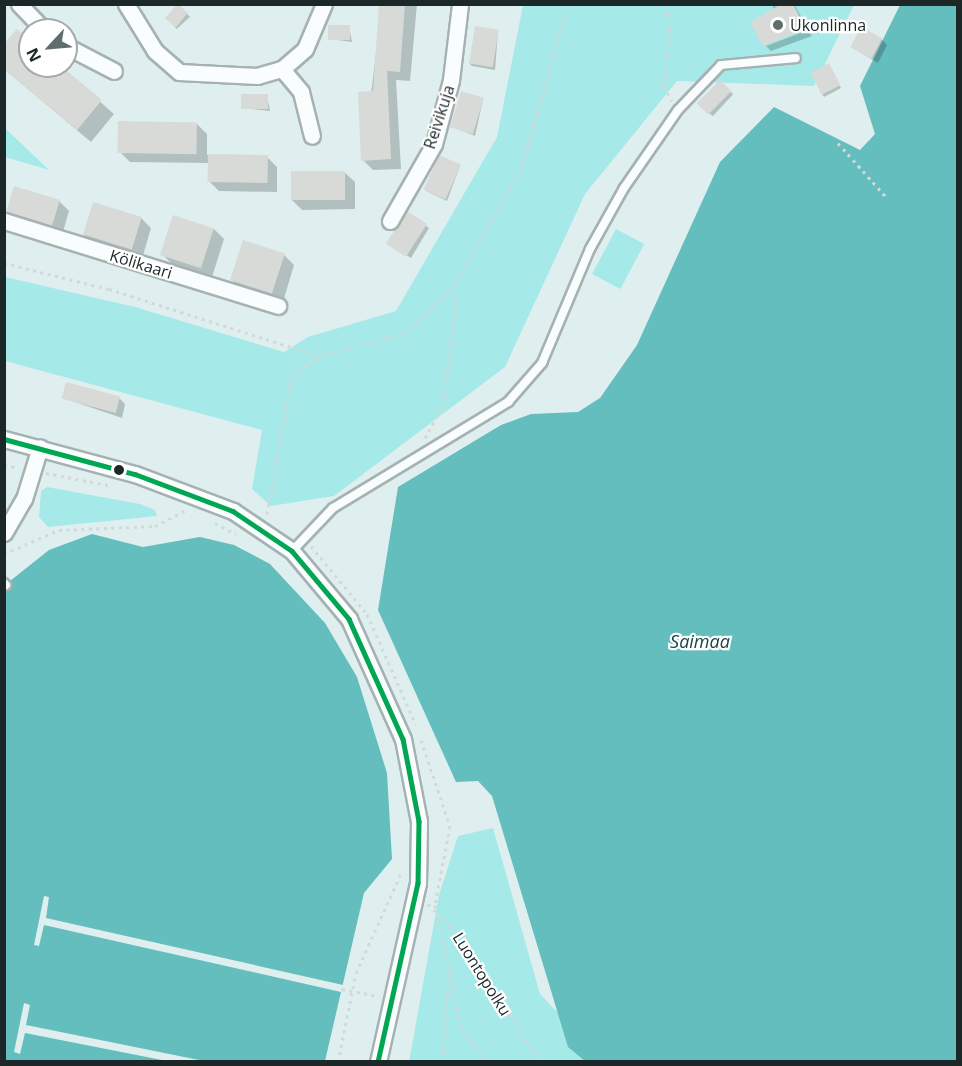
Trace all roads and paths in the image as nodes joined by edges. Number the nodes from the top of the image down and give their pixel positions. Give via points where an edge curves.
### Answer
1 (19, 4) edge
2 (126, 4) edge
3 (324, 4) edge
4 (460, 4) edge
5 (568, 4) edge
6 (666, 4) edge
7 (32, 18) edge
8 (78, 52) edge
9 (796, 58) dead end
10 (282, 69) junction
11 (114, 71) dead end
12 (664, 86) dead end
13 (312, 136) dead end
14 (838, 144) dead end
15 (887, 198) dead end
16 (4, 221) edge
17 (390, 221) dead end
18 (4, 263) edge
19 (453, 286) junction
20 (278, 306) dead end
21 (4, 439) edge
22 (40, 447) junction
23 (423, 455) junction
24 (4, 465) edge
25 (24, 469) dead end
26 (42, 473) dead end
27 (114, 486) dead end
28 (178, 507) dead end
29 (187, 510) junction
30 (195, 514) dead end
31 (204, 518) dead end
32 (4, 533) edge
33 (239, 536) dead end
34 (292, 551) junction
35 (4, 555) edge
36 (447, 859) dead end
37 (402, 869) dead end
38 (414, 902) junction
39 (435, 905) junction
40 (449, 970) junction
41 (342, 989) dead end
42 (351, 991) junction
43 (391, 998) junction
44 (338, 1062) edge
45 (378, 1062) edge
46 (443, 1062) edge
47 (486, 1062) edge
48 (539, 1062) edge

1 - 7 street
2 - 10 street via 154,51 179,72 257,76
3 - 10 street via 305,49
4 - 17 street, Reivikuja via 451,80 434,144
5 - 19 path via 520,170
6 - 12 path via 670,29
8 - 11 street
9 - 23 lane via 721,65 678,110 590,249 542,363 508,402
10 - 13 street via 301,92
14 - 15 path
16 - 20 street, Kölikaari
18 - 19 path via 109,289 319,356 406,333
19 - 23 path via 456,308 443,406 426,435
21 - 22 street
22 - 32 street via 24,499
22 - 34 street via 200,496 258,526
23 - 34 lane via 333,508
24 - 25 path
26 - 27 path
28 - 29 path
29 - 30 path
29 - 35 path via 155,526 59,530
31 - 33 path
34 - 38 street via 349,619 403,739 419,821
36 - 39 path
37 - 42 path
38 - 39 path
38 - 43 street
39 - 40 path
39 - 48 path, Luontopolku via 467,943
40 - 46 path via 441,1027
40 - 47 path via 462,1029
41 - 42 path
42 - 43 path
42 - 44 path
43 - 45 street

